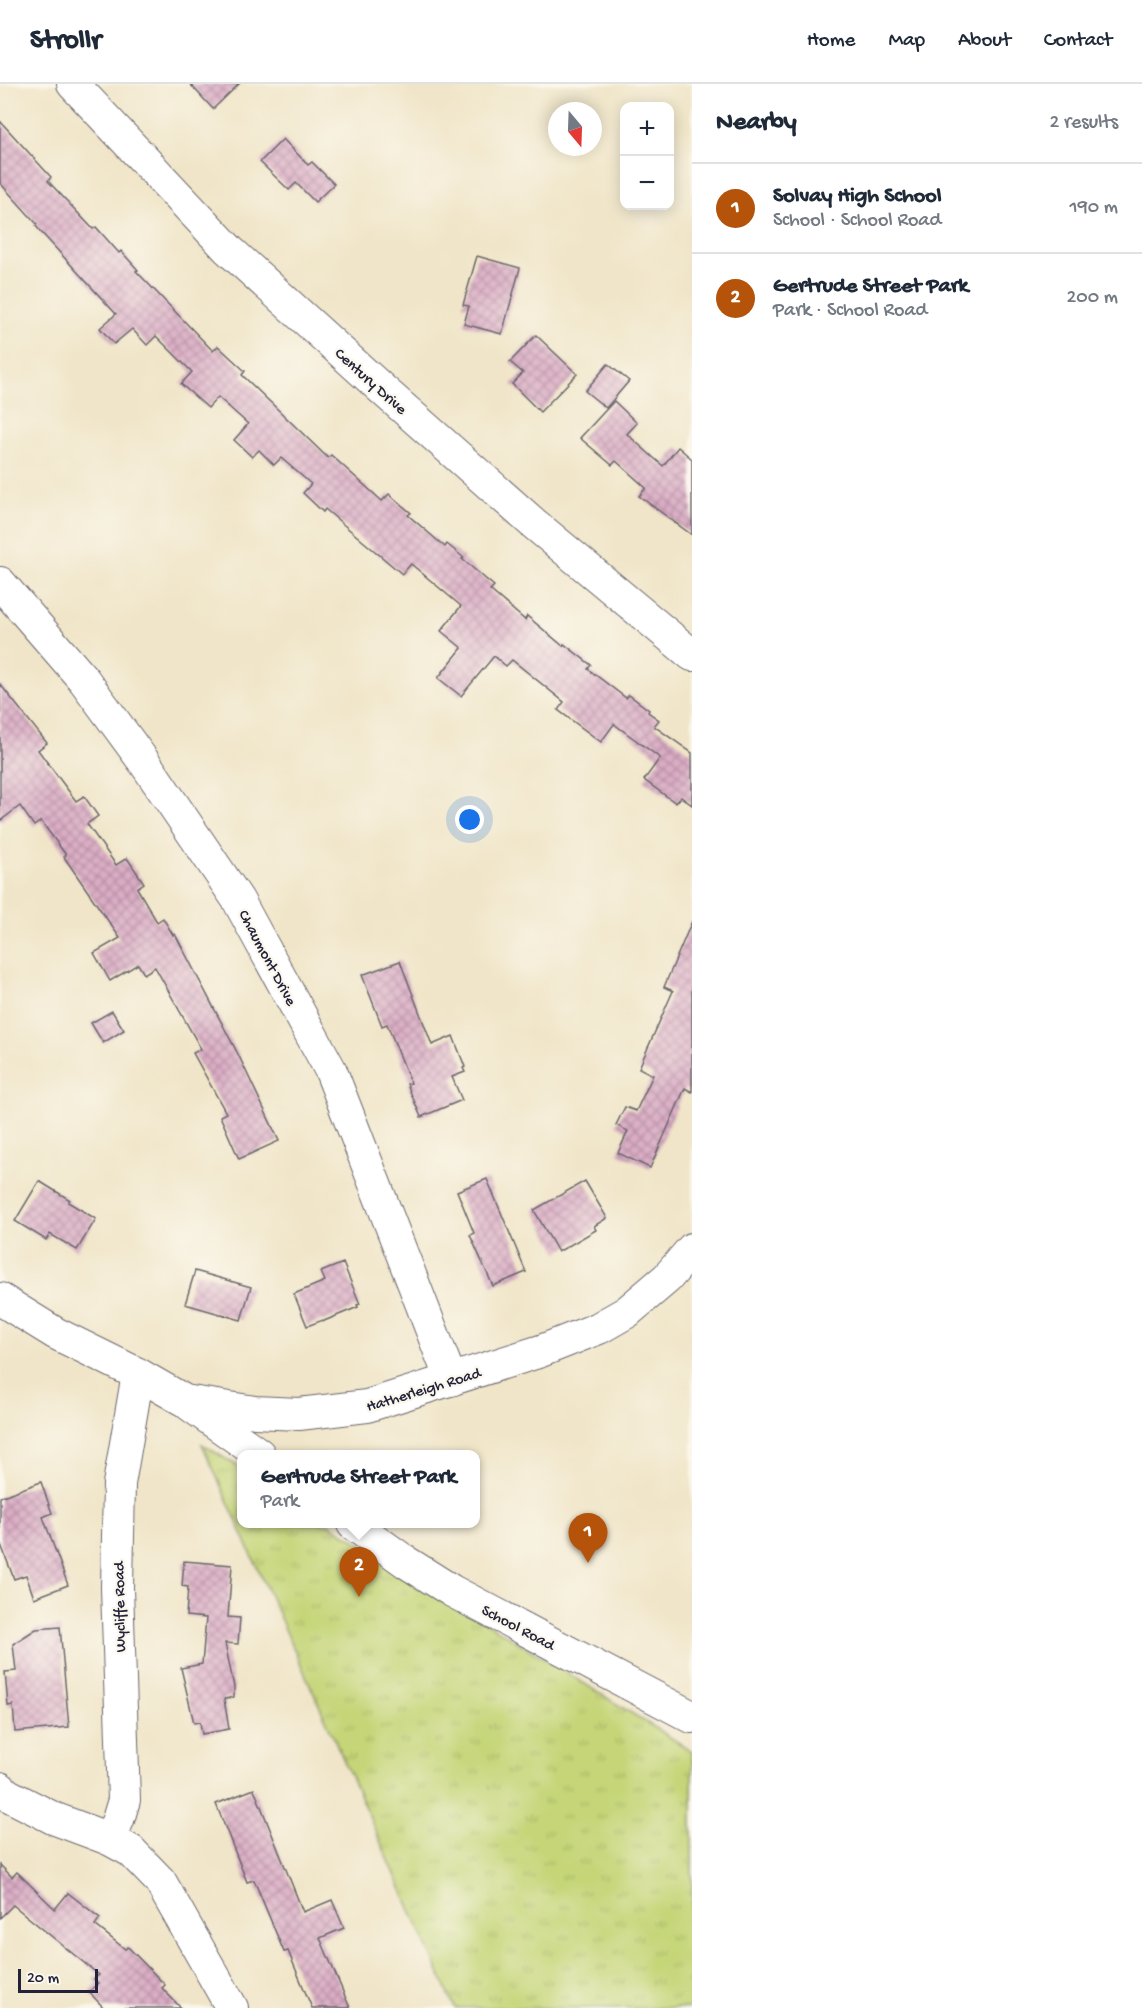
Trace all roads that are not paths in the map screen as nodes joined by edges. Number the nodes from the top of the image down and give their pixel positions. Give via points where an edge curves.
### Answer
1 (73, 84) edge
2 (0, 583) edge
3 (692, 655) edge
4 (692, 1249) edge
5 (0, 1299) edge
6 (138, 1374) junction
7 (452, 1380) junction
8 (185, 1401) junction
9 (252, 1450) edge
10 (359, 1528) edge
11 (692, 1717) edge
12 (0, 1788) edge
13 (109, 1839) junction
14 (232, 2008) edge

1 - 3 street, Century Drive via 229,250 532,522
2 - 7 street, Chaumont Drive via 84,680 238,900 332,1071
4 - 7 street, Hatherleigh Road via 668,1278 618,1318 541,1351
5 - 6 street, Hatherleigh Road via 55,1333
6 - 8 street, Hatherleigh Road
6 - 13 street, Wycliffe Road via 119,1484 117,1588 124,1800
7 - 8 street, Hatherleigh Road via 367,1406 299,1414
8 - 9 street
10 - 11 street, School Road via 452,1591
12 - 13 street via 53,1818
13 - 14 street via 131,1851 159,1881

